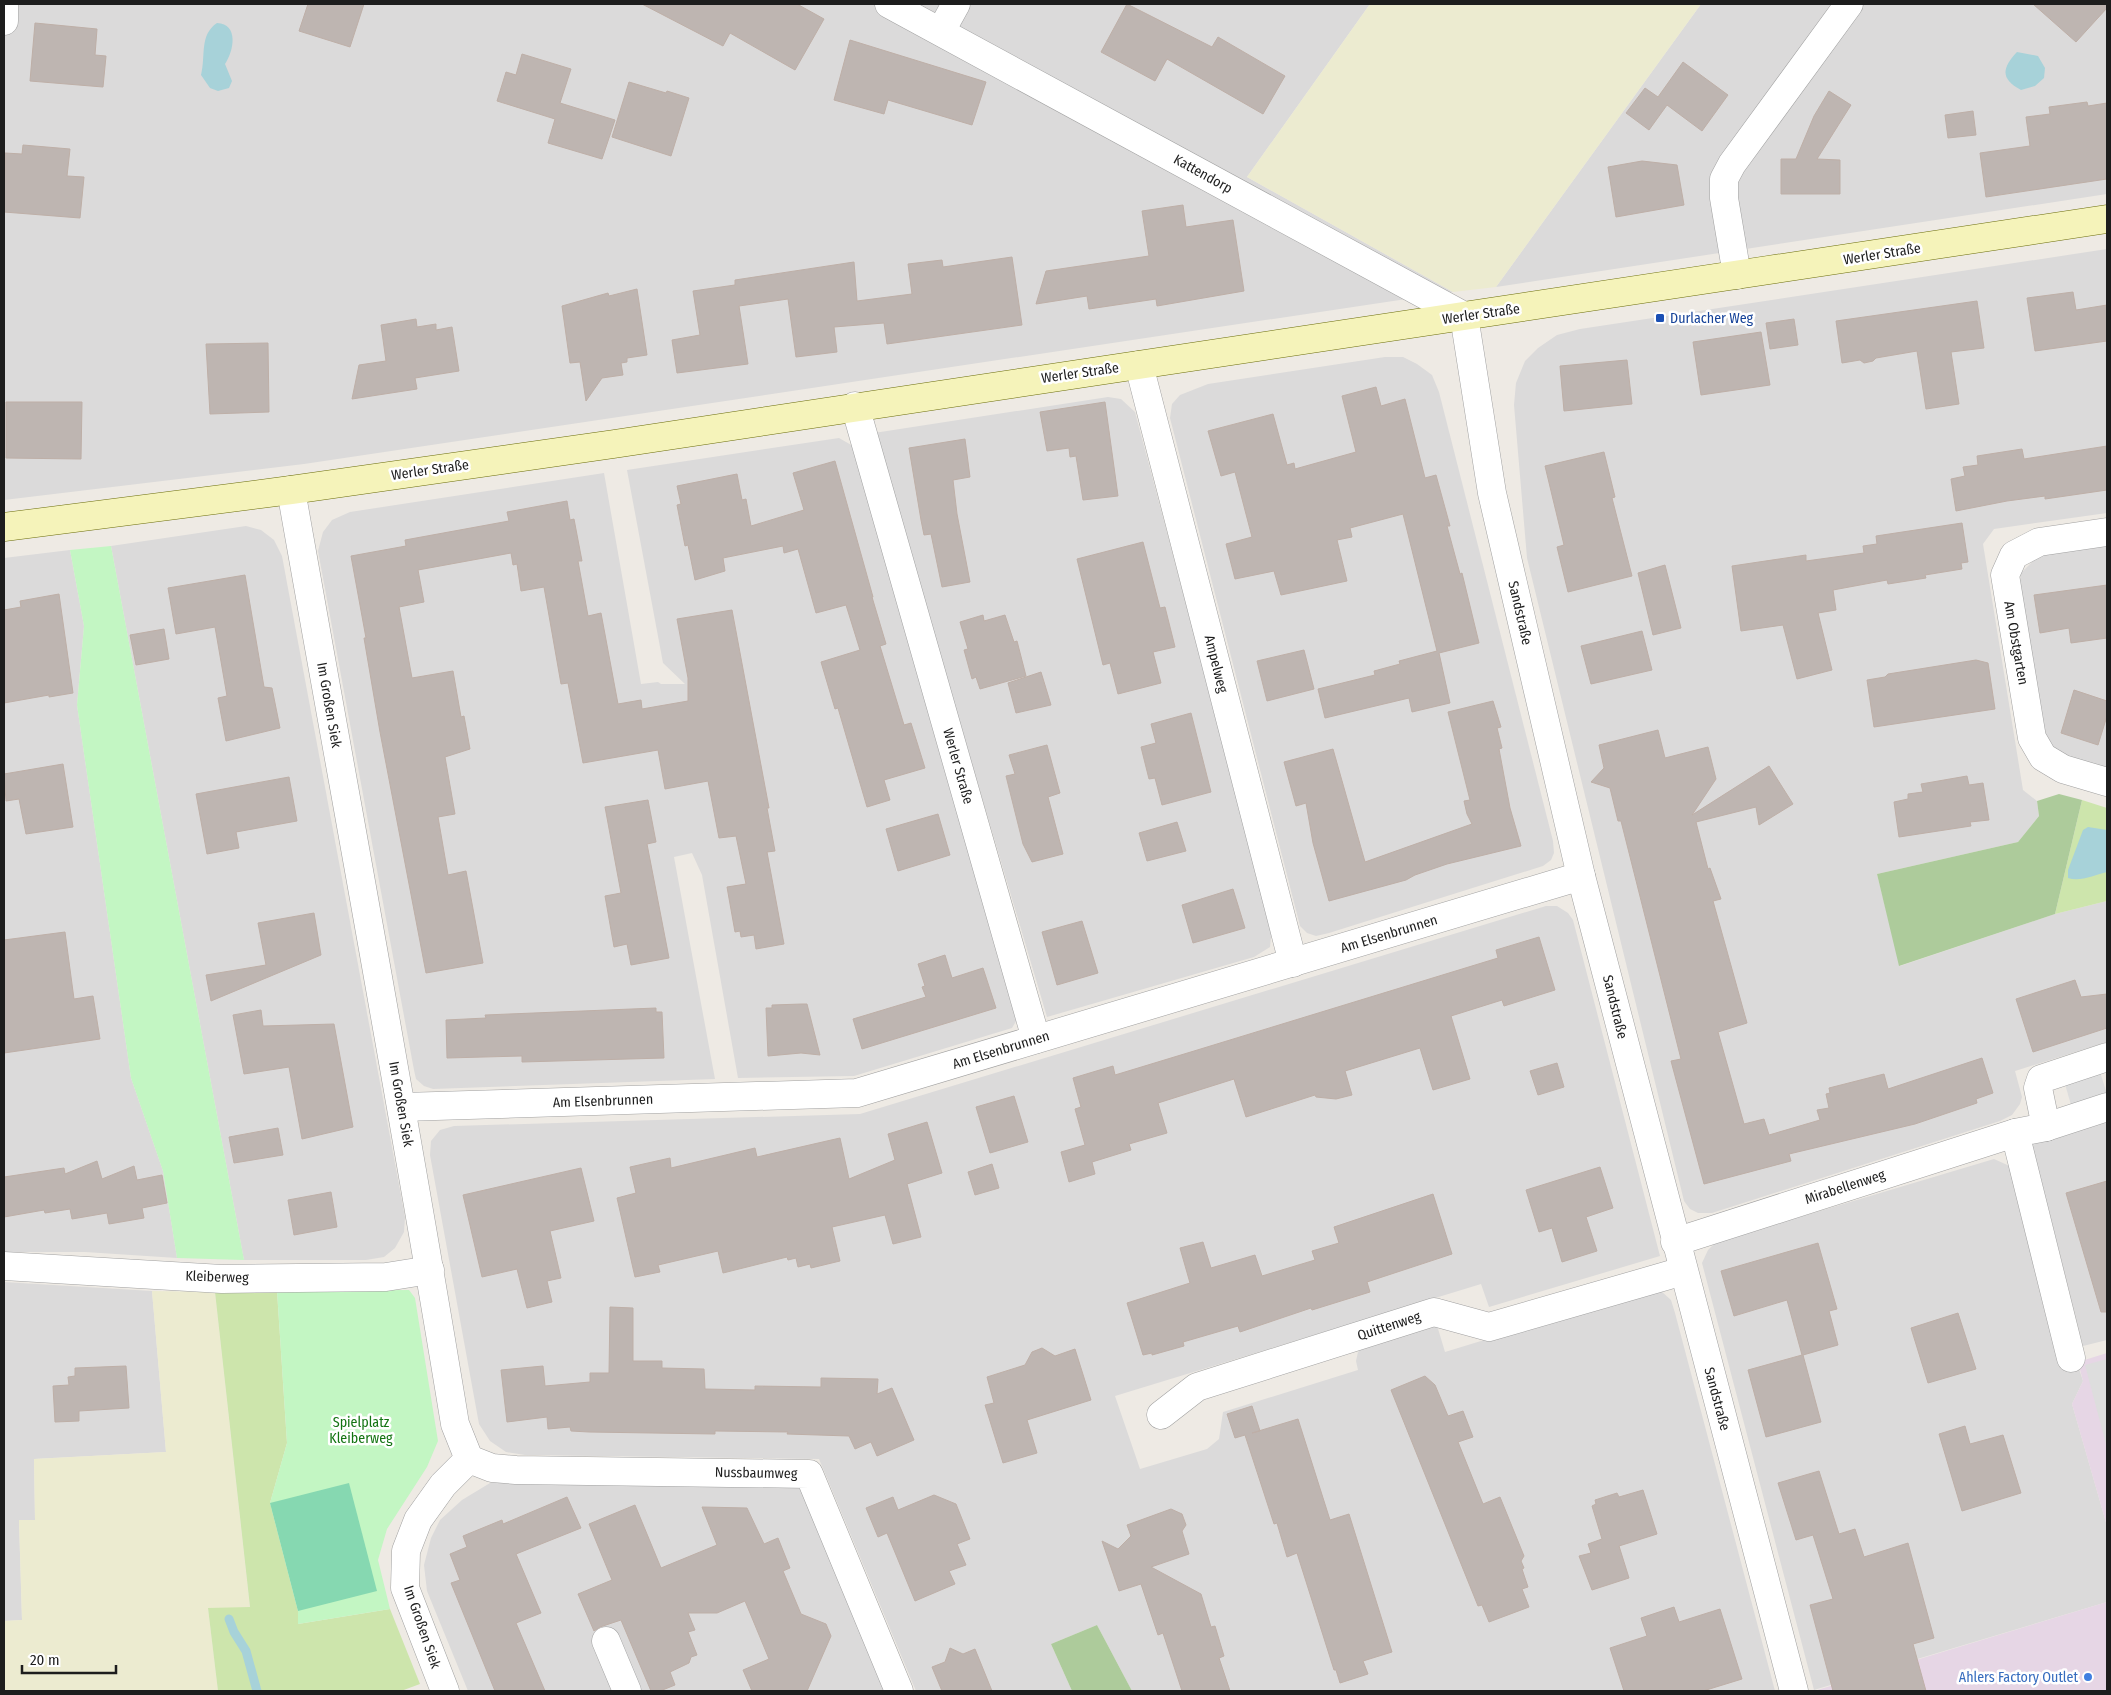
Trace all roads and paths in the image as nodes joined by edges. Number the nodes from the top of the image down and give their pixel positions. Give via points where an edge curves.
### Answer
1 (4, 4) edge
2 (890, 4) edge
3 (956, 4) edge
4 (1849, 4) edge
5 (4, 21) edge
6 (941, 31) junction
7 (2107, 220) edge
8 (1736, 276) junction
9 (1464, 316) junction
10 (1139, 365) junction
11 (855, 406) junction
12 (291, 490) junction
13 (4, 527) edge
14 (2107, 532) edge
15 (2107, 782) edge
16 (1581, 876) junction
17 (1294, 963) junction
18 (1036, 1039) junction
19 (2107, 1057) edge
20 (402, 1107) junction
21 (2107, 1107) edge
22 (2046, 1127) junction
23 (2015, 1133) junction
24 (1675, 1242) junction
25 (4, 1266) edge
26 (430, 1270) junction
27 (1683, 1271) junction
28 (2071, 1358) dead end
29 (1161, 1415) dead end
30 (469, 1458) junction
31 (606, 1640) dead end
32 (445, 1691) edge
33 (627, 1691) edge
34 (900, 1691) edge
35 (1794, 1691) edge

1 - 5 street
2 - 6 street, Kattendorp
3 - 6 street
4 - 8 street via 1724,179
6 - 9 street, Kattendorp
7 - 8 main road, Werler Straße
8 - 9 main road, Werler Straße
9 - 10 main road, Werler Straße
9 - 16 street, Sandstraße via 1492,493
10 - 11 main road, Werler Straße
10 - 17 street, Ampelweg
11 - 12 main road, Werler Straße
11 - 18 street, Werler Straße
12 - 13 main road, Werler Straße
12 - 20 street, Im Großen Siek
14 - 15 street, Am Obstgarten via 2039,542 2014,554 2005,574 2032,738 2043,757 2063,769
16 - 17 street, Am Elsenbrunnen
16 - 24 street, Sandstraße
17 - 18 street, Am Elsenbrunnen
18 - 20 street, Am Elsenbrunnen via 857,1093
19 - 22 street via 2041,1079 2038,1088
20 - 26 street, Im Großen Siek
21 - 22 street, Mirabellenweg
22 - 23 street, Mirabellenweg
23 - 24 street, Mirabellenweg
23 - 28 street
24 - 27 street, Sandstraße
25 - 26 street, Kleiberweg via 222,1278 386,1277
26 - 30 street, Im Großen Siek via 455,1424
27 - 29 street, Quittenweg via 1490,1328 1434,1312 1197,1387
27 - 35 street, Sandstraße
30 - 32 street, Im Großen Siek via 443,1485 418,1520 406,1551 405,1588
30 - 34 street, Nussbaumweg via 492,1468 516,1470 809,1474
31 - 33 street

